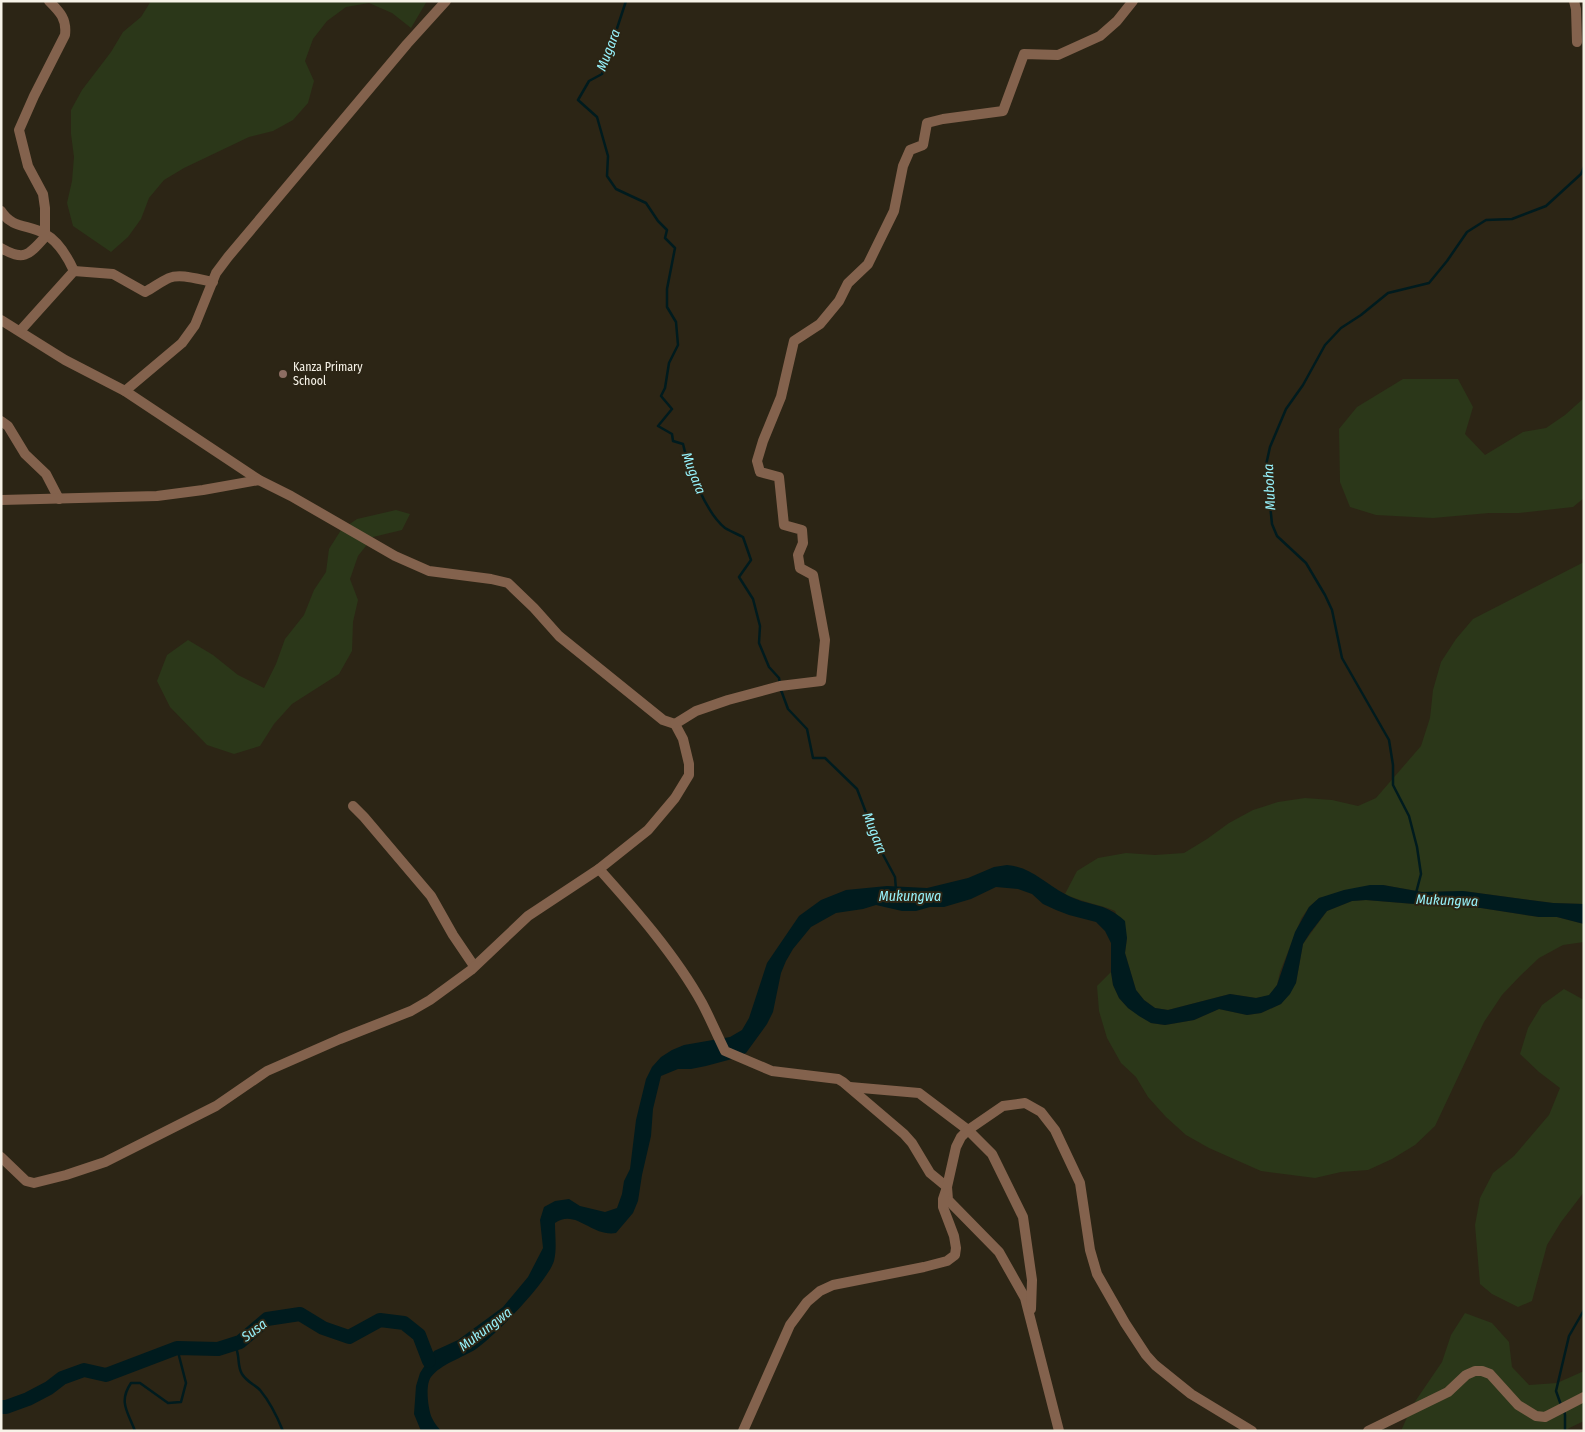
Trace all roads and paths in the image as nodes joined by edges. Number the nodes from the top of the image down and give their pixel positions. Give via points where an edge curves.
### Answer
1 (49, 1) edge
2 (446, 1) edge
3 (1133, 1) edge
4 (1574, 1) edge
5 (1578, 42) dead end
6 (1, 211) edge
7 (46, 234) junction
8 (1, 248) edge
9 (74, 271) junction
10 (213, 282) junction
11 (1, 320) edge
12 (20, 332) junction
13 (126, 391) junction
14 (1, 421) edge
15 (259, 480) junction
16 (59, 499) junction
17 (1, 500) edge
18 (675, 724) junction
19 (353, 806) dead end
20 (599, 870) junction
21 (474, 966) junction
22 (850, 1087) junction
23 (968, 1130) junction
24 (1, 1157) edge
25 (947, 1187) junction
26 (1030, 1320) junction
27 (1584, 1397) edge
28 (743, 1431) edge
29 (1058, 1431) edge
30 (1252, 1431) edge
31 (1368, 1431) edge

1 - 7 street via 63,17 66,25 64,35 19,130 28,166 43,194
2 - 10 street via 259,218 216,272
3 - 18 street via 1100,36 1058,55 1024,54 1003,111 928,123 923,145 910,150 903,166 894,210 868,264 848,283 839,301 820,324 794,341 781,397 757,461 760,472 779,477 784,524 802,530 803,544 798,554 800,568 813,575 825,640 821,681 780,686 728,700 696,710
4 - 5 street
6 - 7 street via 23,227
7 - 8 street via 26,255 19,256
7 - 9 street via 66,255
9 - 10 street via 113,274 145,292 170,278
9 - 12 street
10 - 13 street via 195,325 182,343
11 - 12 street
12 - 13 street via 65,360
13 - 15 street
14 - 16 street via 8,426 25,454 46,474
15 - 16 street via 157,496
15 - 18 street via 423,569 508,582 564,640 664,720
16 - 17 street
18 - 20 street via 689,764 686,781 648,830
19 - 21 street via 431,896
20 - 21 street via 534,912
20 - 22 street via 683,974 725,1051 772,1071 838,1079
21 - 24 street via 411,1011 267,1071 216,1106 105,1162 34,1183 26,1181
22 - 23 street via 919,1093
22 - 25 street via 904,1134 930,1173
23 - 25 street via 956,1147
23 - 26 street via 992,1154 1023,1217 1032,1280
23 - 30 street via 1003,1106 1025,1103 1041,1112 1055,1130 1080,1183 1097,1274 1146,1355 1191,1394
25 - 26 street via 948,1200 999,1252 1023,1293
25 - 28 street via 943,1207 954,1236 955,1255 947,1261 833,1285 820,1291 802,1307 790,1324
26 - 29 street
27 - 31 street via 1545,1417 1536,1416 1518,1405 1490,1374 1475,1371 1448,1392

